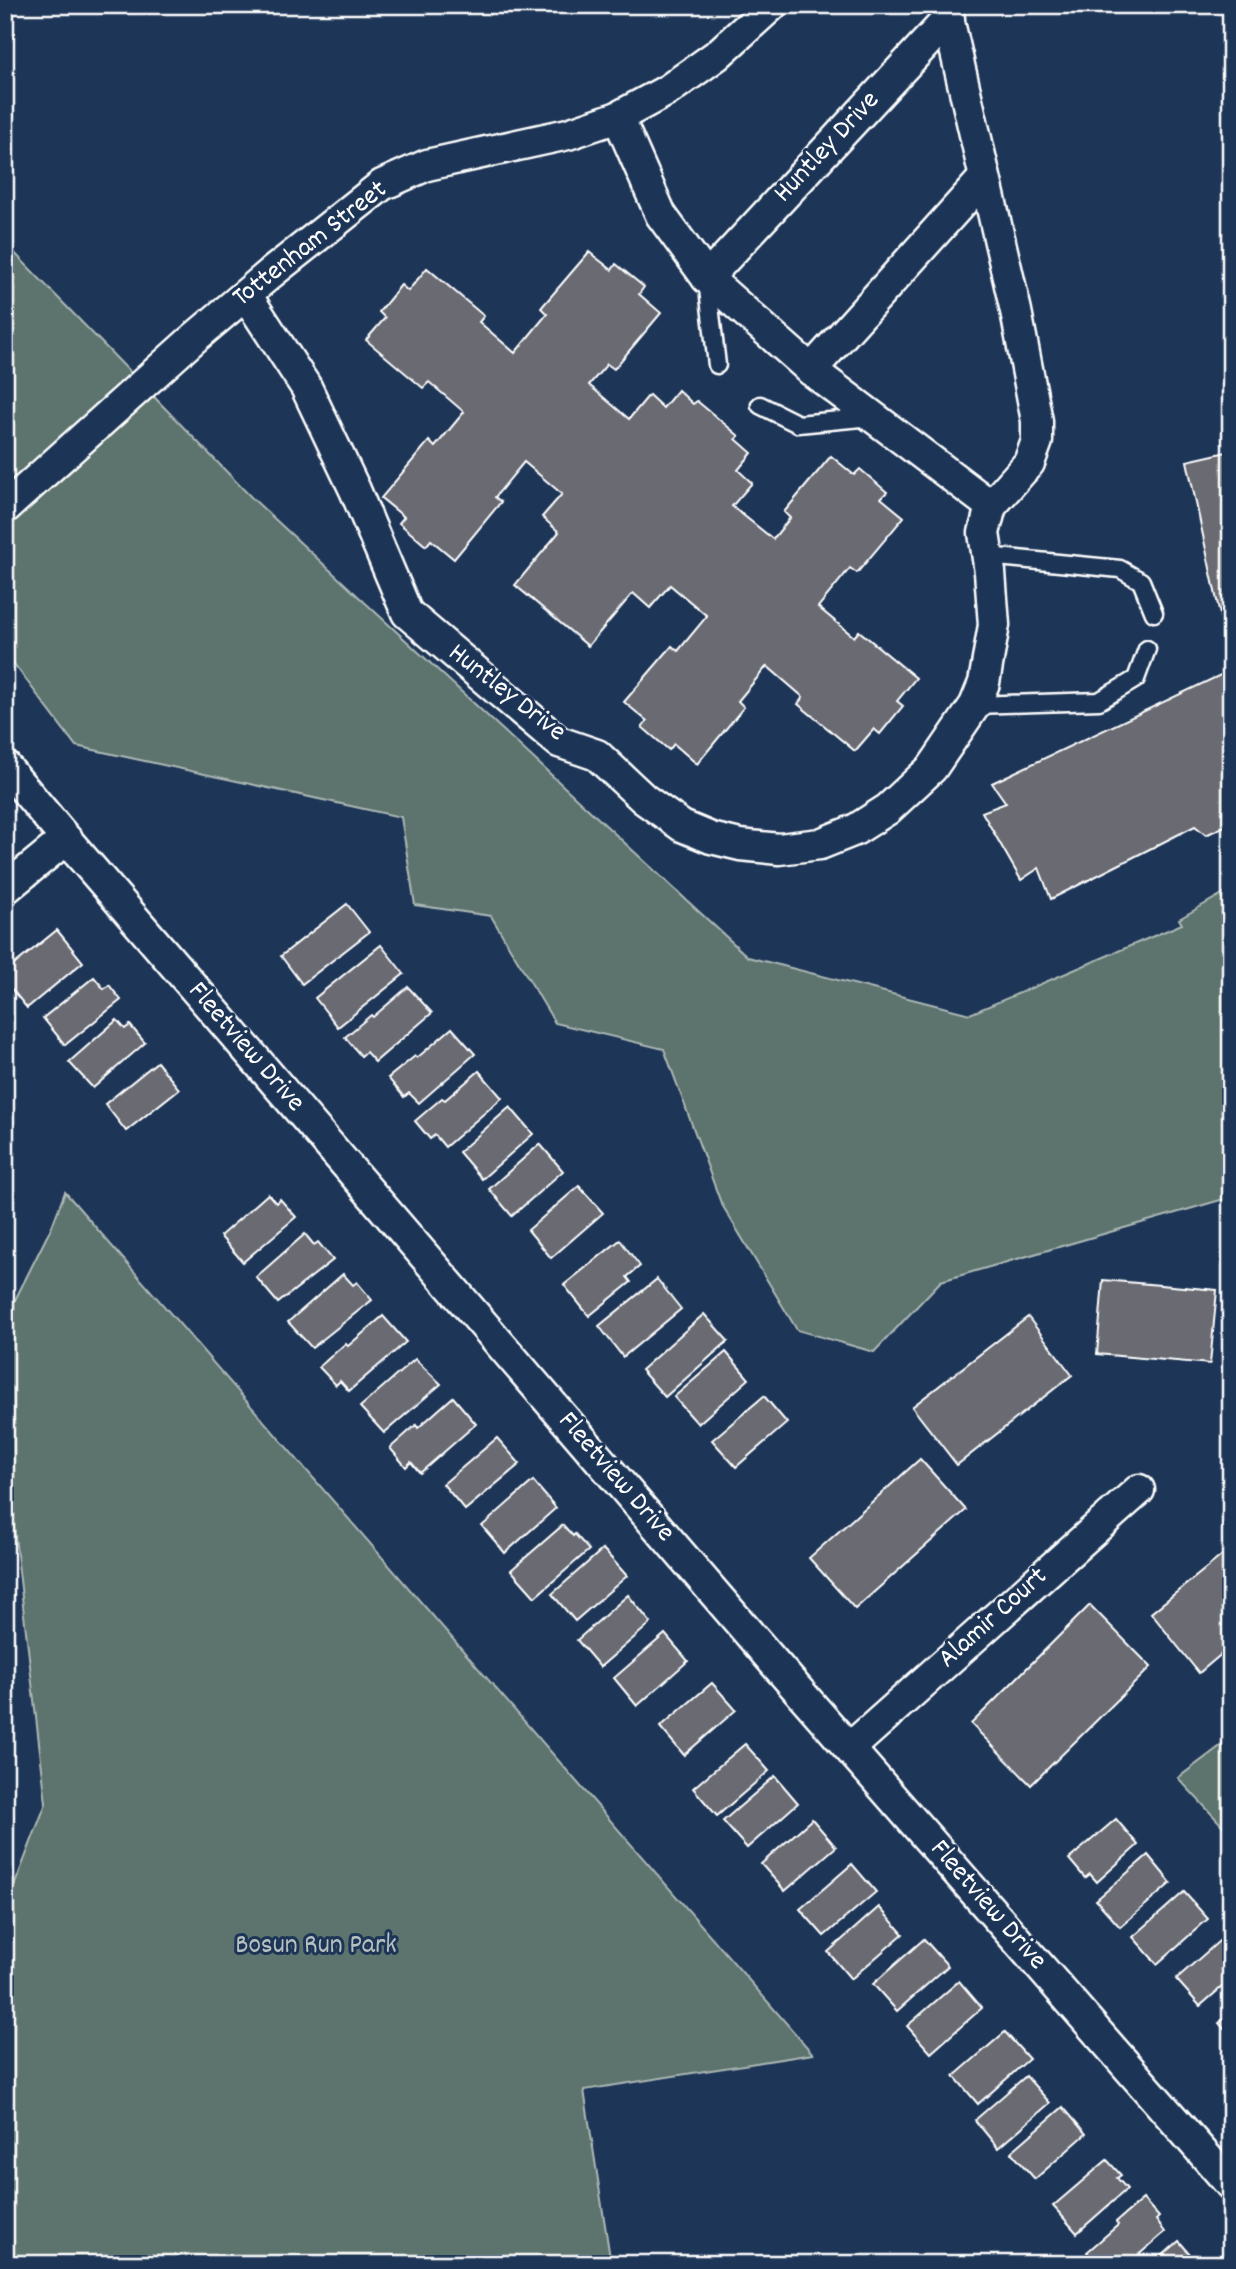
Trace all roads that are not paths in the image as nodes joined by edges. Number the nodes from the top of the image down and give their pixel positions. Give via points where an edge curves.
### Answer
1 (772, 5) edge
2 (947, 12) edge
3 (618, 117) junction
4 (984, 177) junction
5 (707, 278) junction
6 (246, 295) junction
7 (717, 365) dead end
8 (811, 370) junction
9 (760, 405) dead end
10 (873, 417) junction
11 (991, 506) junction
12 (5, 509) edge
13 (987, 556) junction
14 (1154, 613) dead end
15 (1147, 649) dead end
16 (975, 705) junction
17 (5, 766) edge
18 (66, 839) junction
19 (5, 889) edge
20 (1139, 1490) dead end
21 (850, 1748) junction
22 (1231, 2185) edge

1 - 3 street, Tottenham Street via 717,55 668,90
2 - 4 street, Huntley Drive
2 - 5 street, Huntley Drive
3 - 5 street via 661,215
3 - 6 street, Tottenham Street via 568,134 447,159 407,173 356,204
4 - 8 street
4 - 11 street, Huntley Drive via 1016,311 1038,432 1029,463
5 - 7 lane
5 - 8 street
6 - 12 street, Tottenham Street
6 - 16 street, Huntley Drive via 306,387 407,613 559,742 597,755 644,799 682,826 740,845 779,849 820,844 855,830 888,809 932,768
8 - 10 street
9 - 10 lane via 798,424
10 - 11 street
11 - 13 street, Huntley Drive via 984,533
13 - 14 lane via 1121,569 1142,581
13 - 16 street, Huntley Drive via 994,625 984,683
15 - 16 lane via 1136,679 1100,701
17 - 18 street, Fleetview Drive
18 - 19 street
18 - 21 street, Fleetview Drive
20 - 21 street, Alamir Court
21 - 22 street, Fleetview Drive

